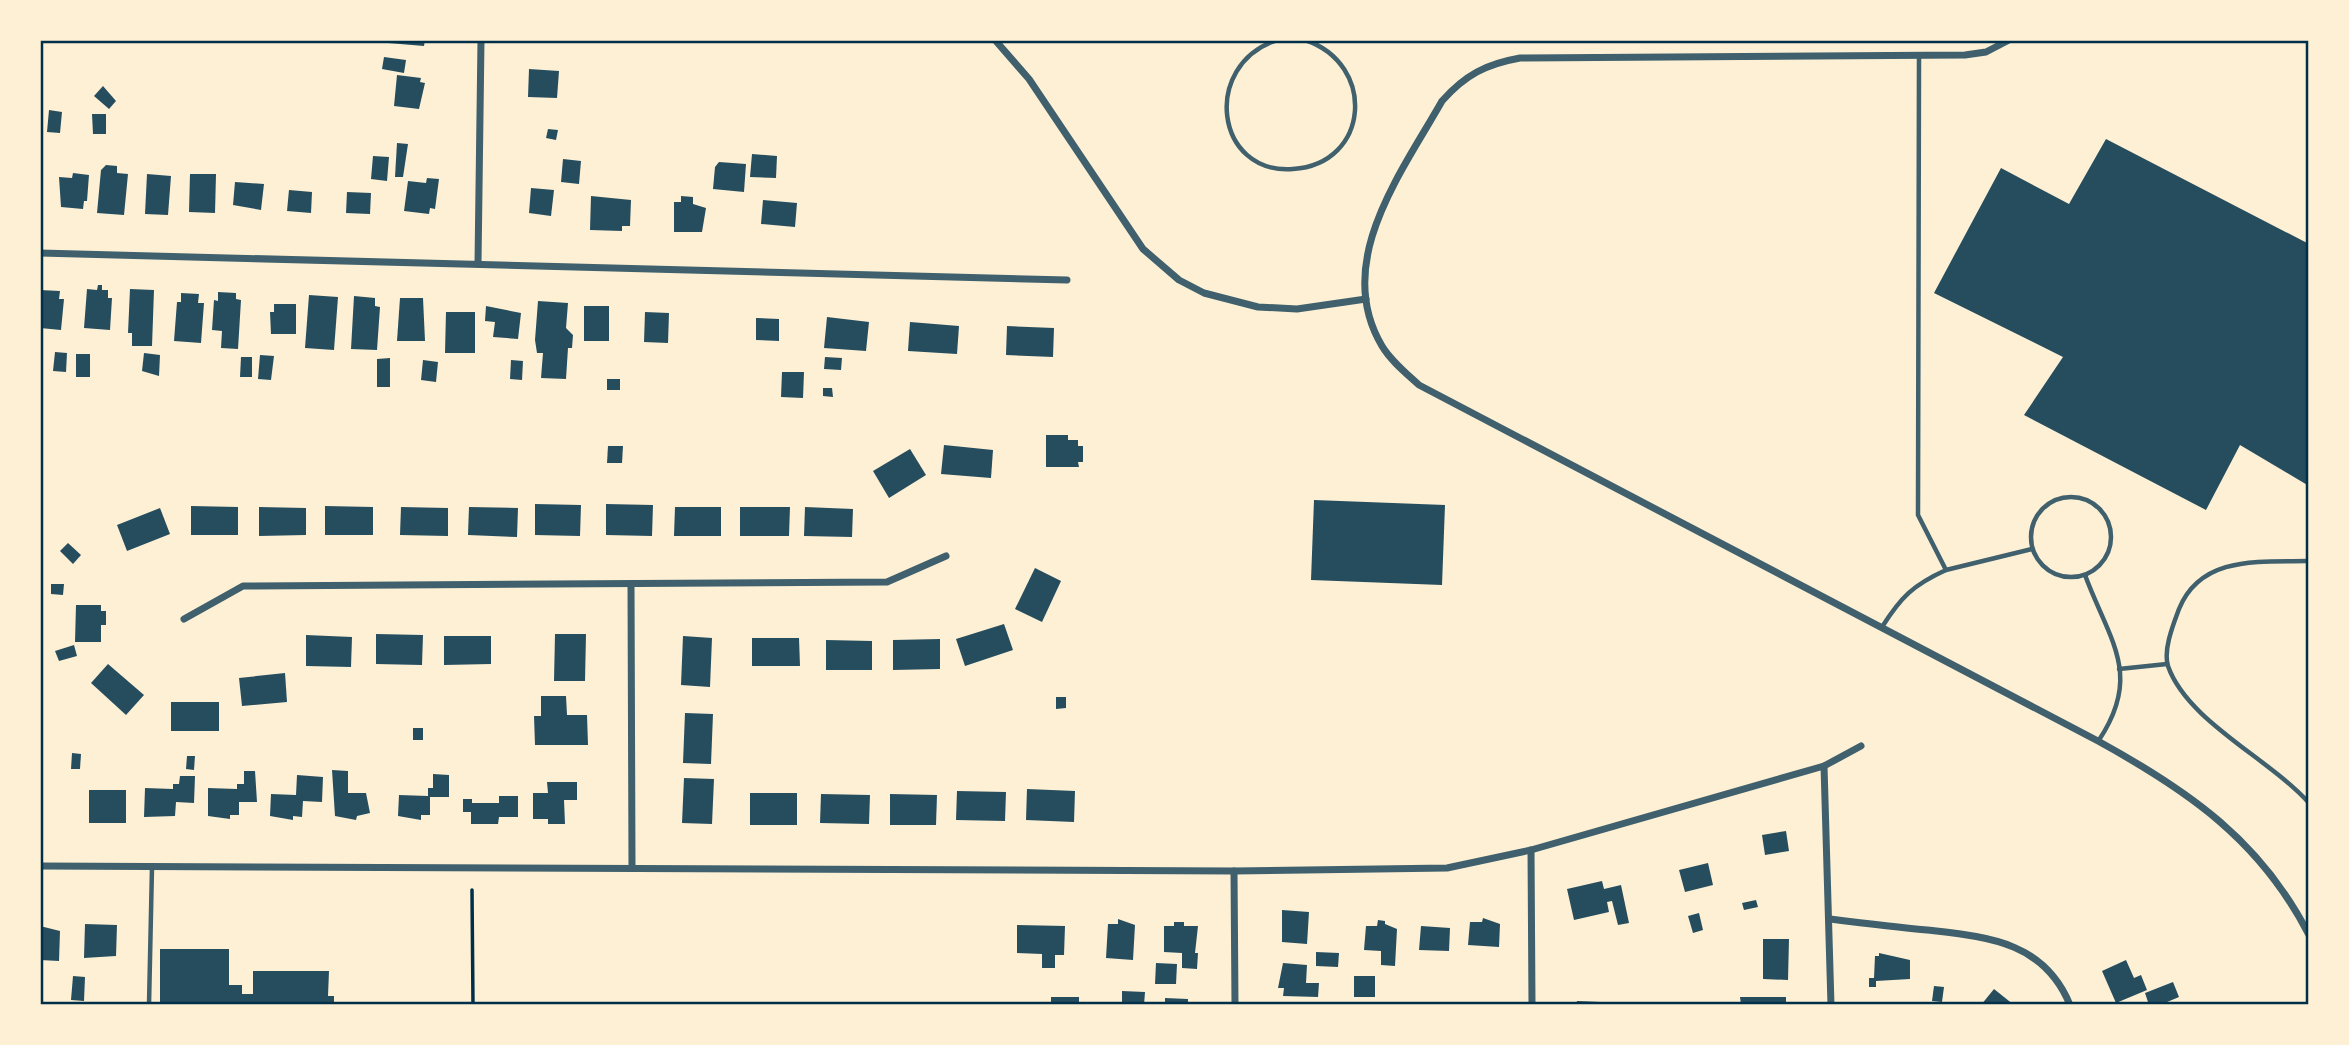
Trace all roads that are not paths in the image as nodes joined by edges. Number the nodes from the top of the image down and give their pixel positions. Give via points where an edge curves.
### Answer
1 (481, 40) edge
2 (995, 40) edge
3 (1277, 40) edge
4 (1305, 40) edge
5 (2009, 40) edge
6 (1919, 55) junction
7 (40, 253) edge
8 (478, 263) junction
9 (1067, 280) dead end
10 (1367, 299) junction
11 (2032, 548) junction
12 (946, 556) dead end
13 (2309, 561) edge
14 (1946, 570) junction
15 (2085, 575) junction
16 (631, 584) junction
17 (184, 619) dead end
18 (1882, 628) junction
19 (2167, 664) junction
20 (2119, 669) junction
21 (2098, 741) junction
22 (1861, 746) dead end
23 (1824, 766) junction
24 (2309, 803) edge
25 (1531, 850) junction
26 (40, 866) edge
27 (152, 867) junction
28 (632, 868) junction
29 (1234, 871) junction
30 (1830, 919) junction
31 (2309, 935) edge
32 (149, 1005) edge
33 (1235, 1005) edge
34 (1532, 1005) edge
35 (1831, 1005) edge
36 (2070, 1005) edge

1 - 8 street
2 - 10 street via 1036,89 1143,249 1178,280 1230,302 1258,307 1297,309
3 - 4 lane via 1245,57 1226,92 1226,111 1231,133 1255,159 1290,170 1310,167 1341,146 1356,112 1355,93 1338,58
5 - 6 street via 1965,55
6 - 10 street via 1520,58 1478,70 1442,101 1379,217 1364,265
6 - 14 lane via 1918,515
7 - 8 street
8 - 9 street
10 - 18 street via 1382,346 1419,385
11 - 14 lane
11 - 15 lane via 2048,570 2072,578
11 - 15 lane via 2033,524 2048,504 2071,496 2095,504 2109,524 2110,548 2105,560
12 - 16 street via 887,582
13 - 19 lane via 2249,562 2209,572 2183,598 2171,630
14 - 18 lane via 1917,584 1898,601
15 - 20 lane via 2118,651
16 - 17 street via 243,586
16 - 28 street
18 - 21 street
19 - 20 lane
19 - 24 lane via 2187,700
20 - 21 lane via 2122,688 2116,715
21 - 31 street via 2173,784 2222,821 2261,861
22 - 23 street
23 - 25 street
23 - 30 street
25 - 29 street via 1447,868
25 - 34 street
26 - 27 street
27 - 28 street
27 - 32 lane
28 - 29 street
29 - 33 street
30 - 35 street
30 - 36 street via 1999,940 2046,967

